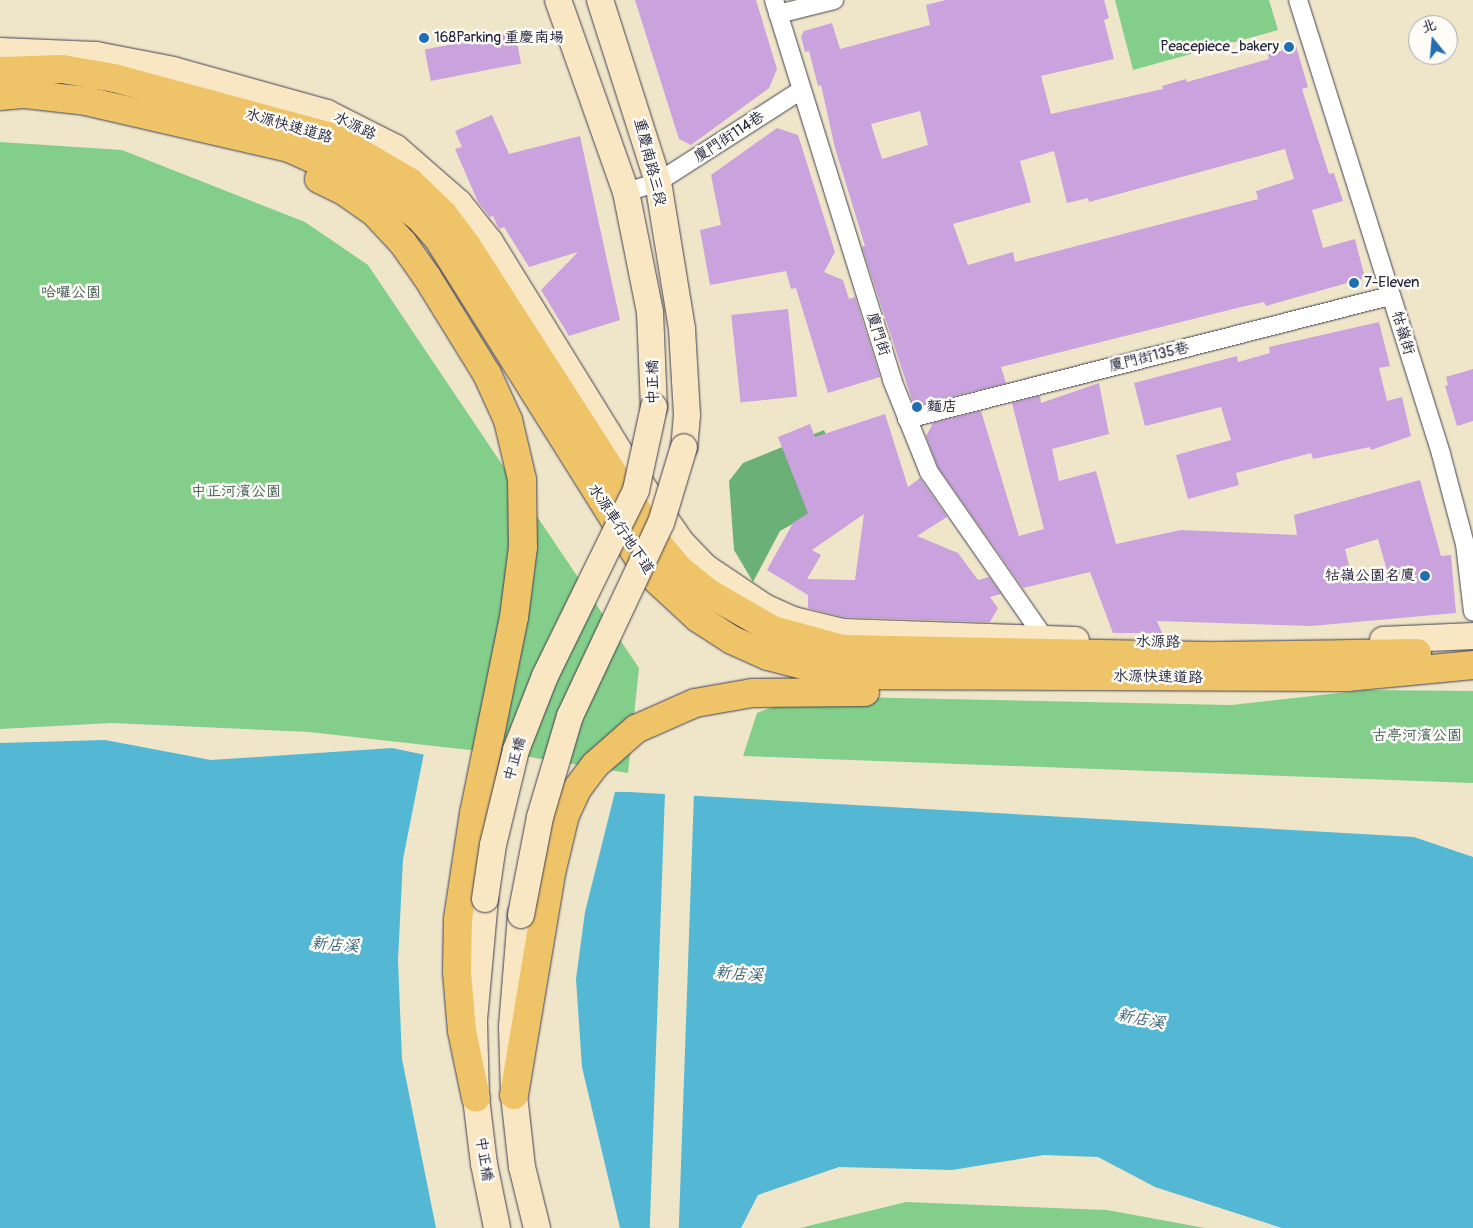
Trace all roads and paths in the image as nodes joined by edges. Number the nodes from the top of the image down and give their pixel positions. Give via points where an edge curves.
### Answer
1 (558, 0) edge
2 (600, 0) edge
3 (834, 0) edge
4 (1298, 0) edge
5 (776, 7) edge
6 (0, 51) edge
7 (0, 71) edge
8 (800, 91) junction
9 (0, 96) edge
10 (138, 112) junction
11 (658, 182) junction
12 (626, 192) junction
13 (1391, 296) junction
14 (650, 312) joint
15 (571, 412) junction
16 (907, 419) junction
17 (1473, 612) edge
18 (1473, 636) edge
19 (1045, 639) junction
20 (1473, 649) edge
21 (842, 652) junction
22 (1473, 665) edge
23 (1347, 677) junction
24 (514, 1095) junction
25 (476, 1098) junction
26 (496, 1228) edge
27 (537, 1228) edge

1 - 12 main road, 重慶南路三段
2 - 11 main road, 重慶南路三段
3 - 5 street
4 - 13 street, 牯嶺街
5 - 8 street, 廈門街
6 - 15 main road, 水源路 via 96,55 173,70 304,105 365,129 388,143 437,180 460,203 490,242
7 - 15 highway, 水源快速道路 via 62,69 114,78 335,138 388,166 430,201 468,246
8 - 11 street, 廈門街114巷
8 - 16 street, 廈門街
9 - 10 highway, 水源快速道路 via 25,94 86,101
10 - 15 highway, 水源快速道路 via 290,148 389,194 419,217 438,238
10 - 25 highway via 301,171 344,191 375,213 417,263 487,374 508,420 522,479 523,547 514,617 474,813 458,919 457,972 462,1031
11 - 12 street, 廈門街114巷
11 - 24 main road, 重慶南路三段, bridge via 682,329 687,415 684,447 662,523 570,716 540,817 521,915 512,1027
12 - 14 main road, 重慶南路三段
13 - 16 street, 廈門街135巷
13 - 17 street, 牯嶺街 via 1465,544
14 - 25 main road, 中正橋, bridge via 654,407 636,490 545,676 516,750 493,845 484,899 474,1021
15 - 21 highway, 水源車行地下道 via 658,544 679,569 709,593 773,630
16 - 19 street, 廈門街 via 930,472
18 - 19 main road, 水源路 via 1219,643
19 - 21 main road, 水源路
20 - 21 highway, 水源快速道路 via 1220,656
21 - 23 highway, 水源快速道路
22 - 23 highway, 水源快速道路
23 - 24 highway via 1284,692 1219,694 752,693 695,703 636,729 595,765 577,789 565,815 552,869
24 - 27 main road via 522,1167
25 - 26 main road, 中正橋

